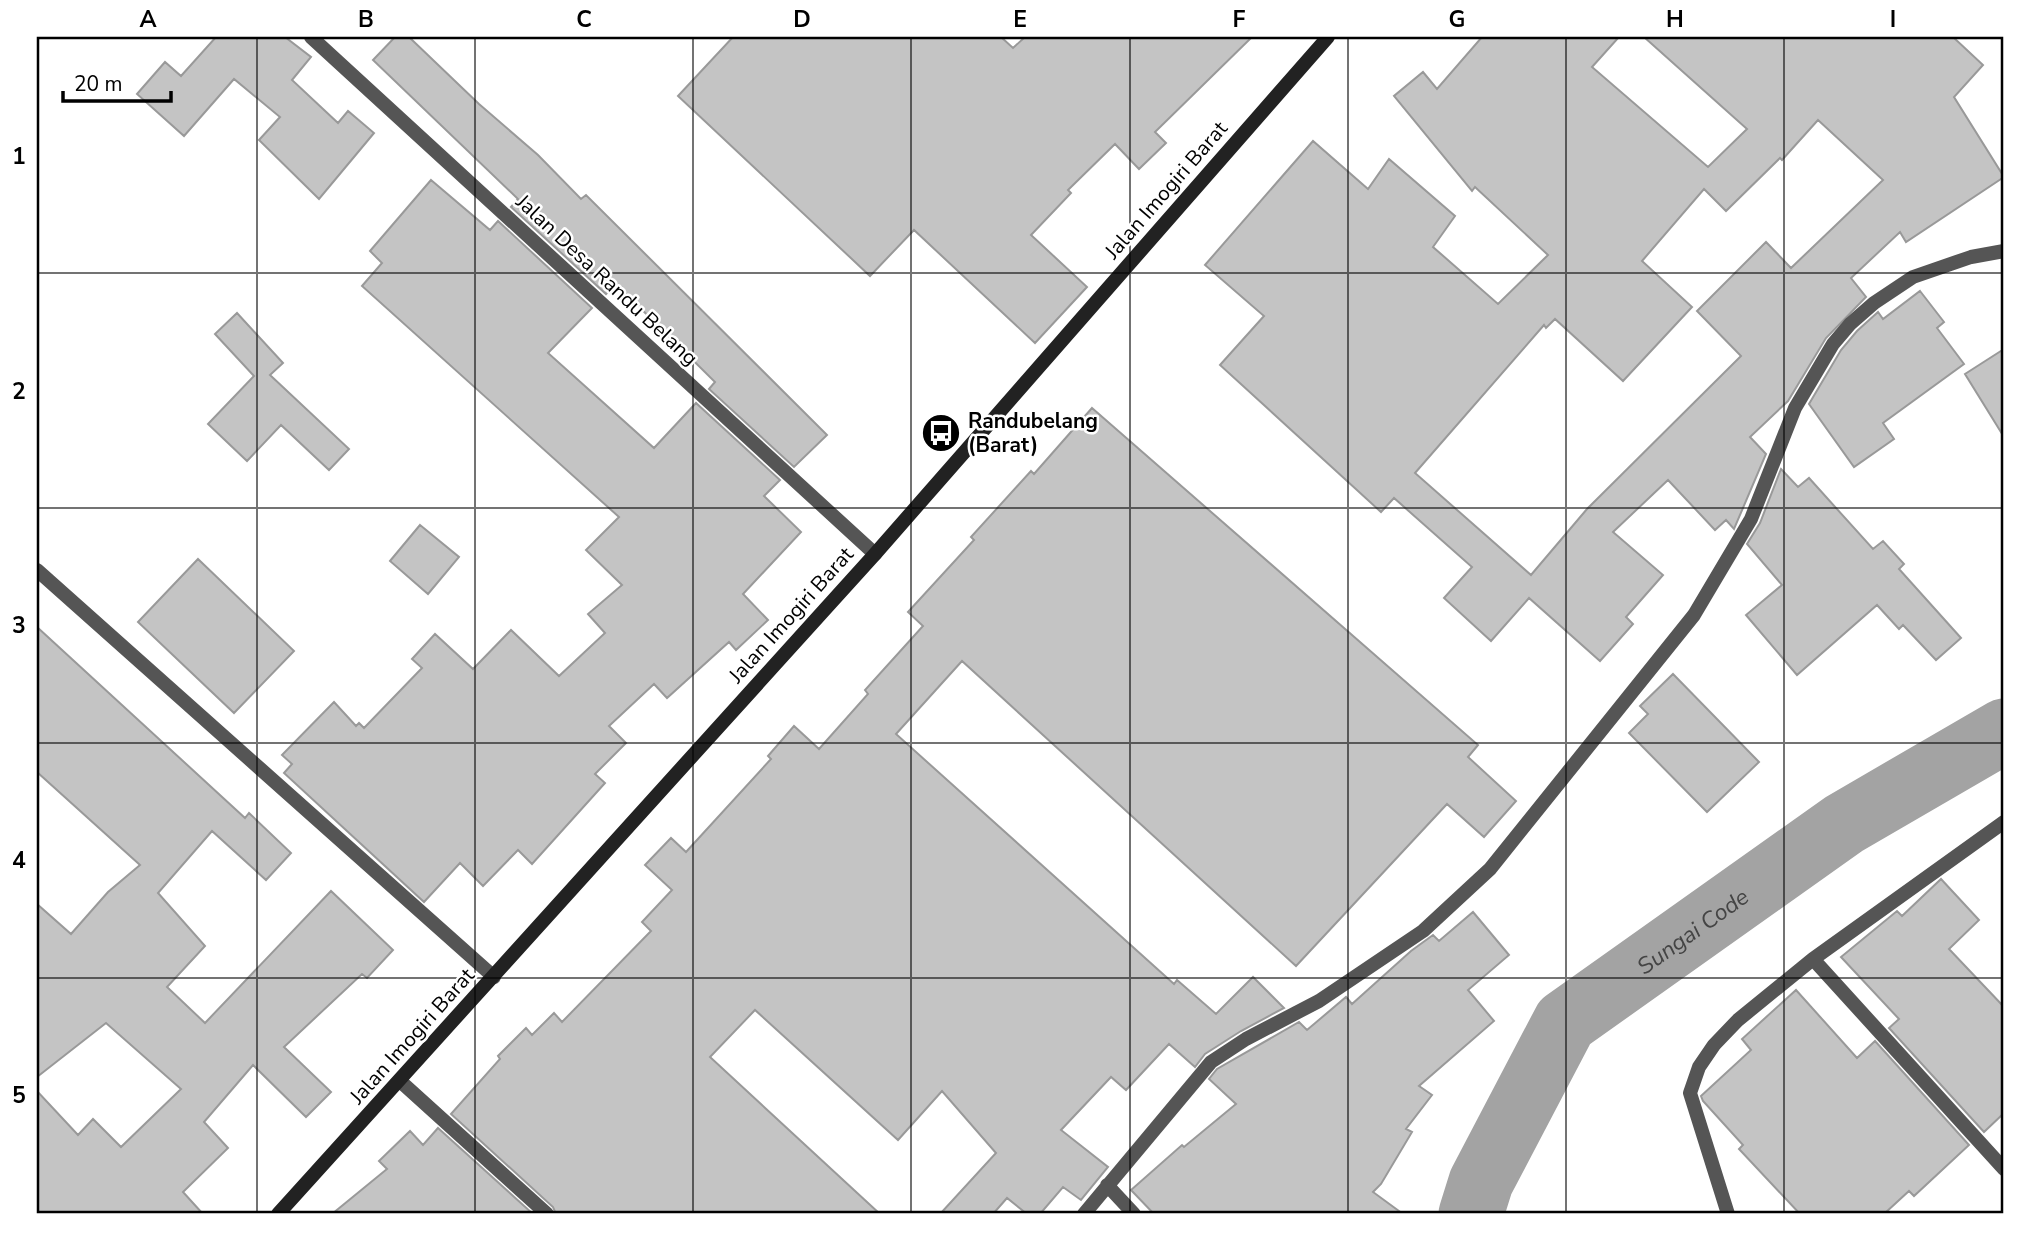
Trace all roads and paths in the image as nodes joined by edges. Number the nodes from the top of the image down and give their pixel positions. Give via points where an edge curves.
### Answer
1 (312, 37) edge
2 (1328, 37) edge
3 (2004, 251) edge
4 (875, 554) junction
5 (37, 570) edge
6 (2002, 827) edge
7 (1813, 959) junction
8 (494, 977) junction
9 (400, 1081) junction
10 (2004, 1169) edge
11 (1120, 1199) edge
12 (1726, 1208) edge
13 (278, 1214) edge
14 (547, 1214) edge
15 (1084, 1214) edge
16 (1736, 1214) edge

1 - 4 street, Jalan Desa Randu Belang
2 - 4 main road, Jalan Imogiri Barat
3 - 11 street via 1913,277 1850,324 1795,408 1751,519 1694,615 1490,869 1423,931 1319,1001 1211,1062
4 - 8 main road, Jalan Imogiri Barat
5 - 8 street
6 - 7 street
7 - 10 street
7 - 12 street via 1738,1020 1714,1045 1693,1082 1690,1093
8 - 9 main road, Jalan Imogiri Barat
9 - 13 main road, Jalan Imogiri Barat
9 - 14 street
11 - 15 street
12 - 16 street

